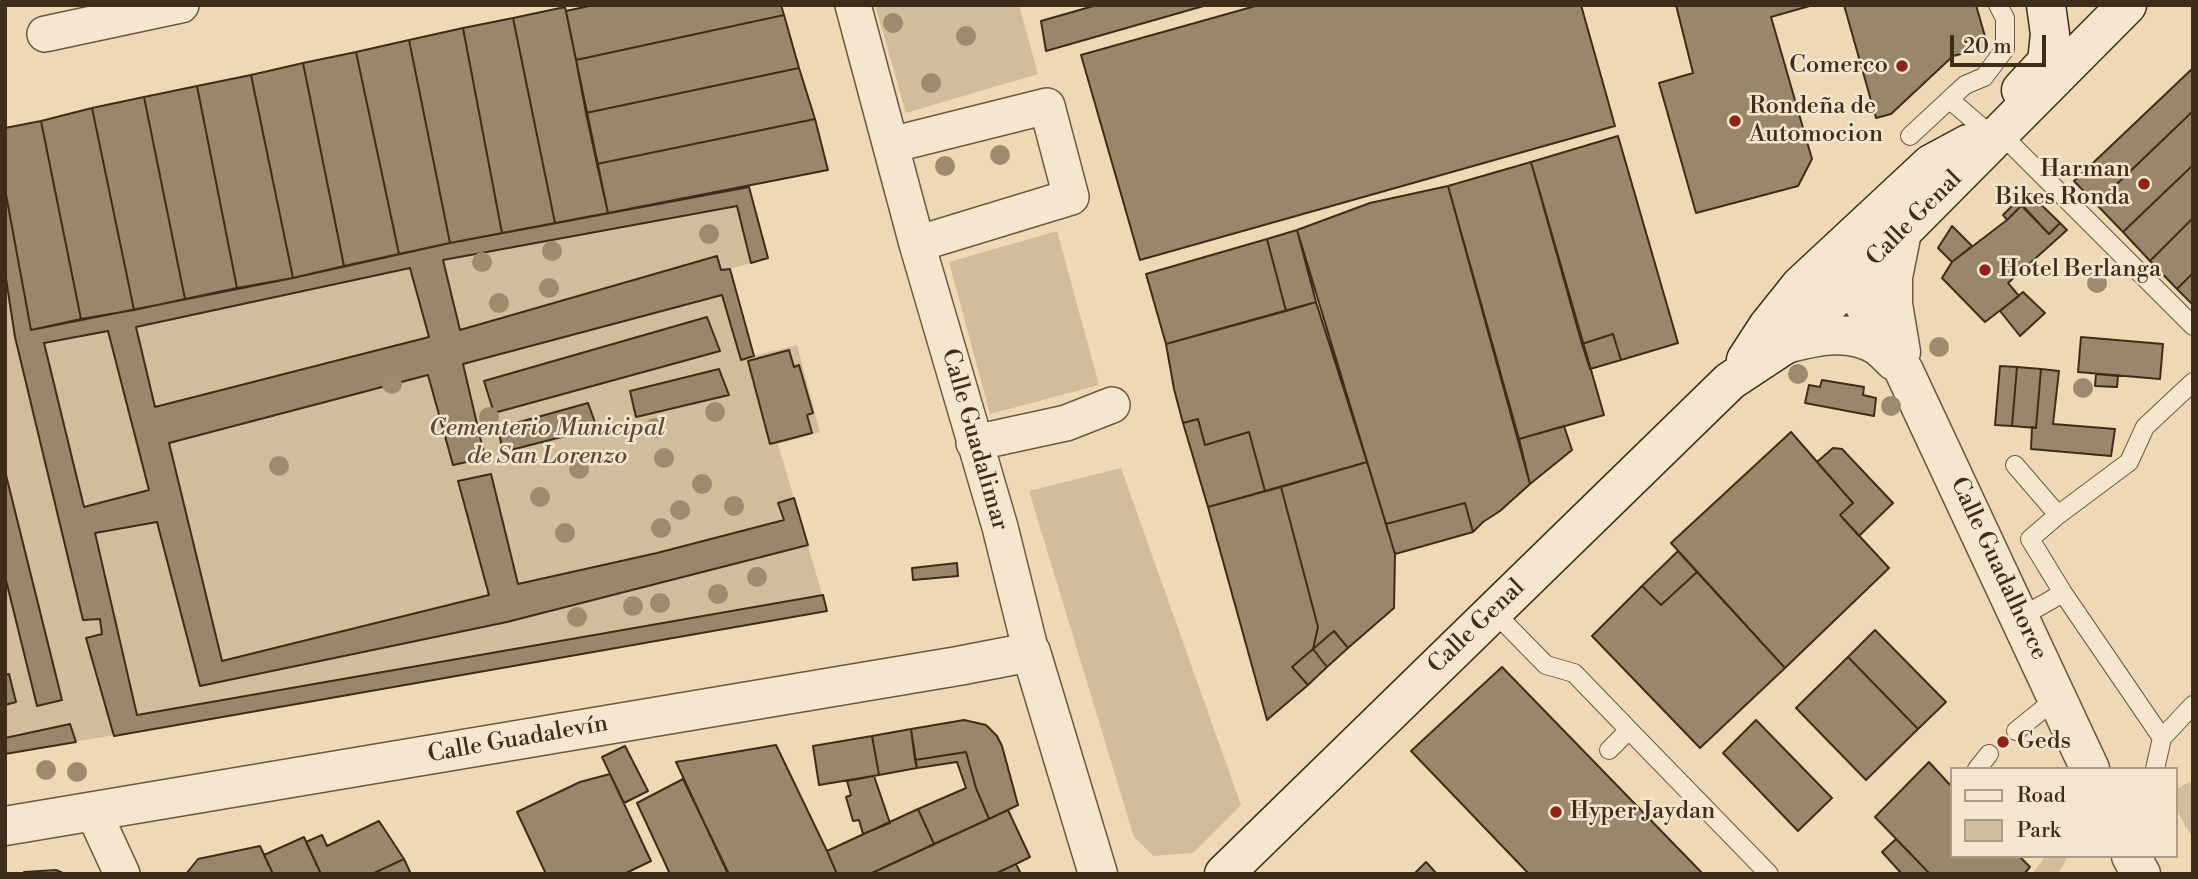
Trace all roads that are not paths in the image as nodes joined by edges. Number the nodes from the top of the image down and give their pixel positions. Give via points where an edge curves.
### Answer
1 (181, 5) edge
2 (853, 5) edge
3 (1998, 5) edge
4 (2046, 5) edge
5 (2127, 5) edge
6 (45, 34) dead end
7 (1951, 100) junction
8 (1910, 136) dead end
9 (1984, 136) junction
10 (891, 145) junction
11 (1902, 232) junction
12 (917, 244) junction
13 (1851, 283) junction
14 (2193, 326) edge
15 (1786, 344) junction
16 (1904, 371) junction
17 (1730, 382) junction
18 (2193, 382) edge
19 (1112, 405) dead end
20 (974, 443) junction
21 (2015, 465) dead end
22 (2058, 514) junction
23 (2063, 593) junction
24 (1493, 611) junction
25 (2021, 617) junction
26 (1031, 652) junction
27 (2058, 697) junction
28 (2193, 705) edge
29 (1629, 730) junction
30 (2016, 731) dead end
31 (2162, 738) junction
32 (1609, 750) dead end
33 (1989, 754) dead end
34 (1979, 767) edge
35 (2089, 767) edge
36 (2155, 767) edge
37 (93, 811) junction
38 (5, 825) edge
39 (122, 874) edge
40 (1098, 874) edge
41 (1224, 874) edge
42 (1769, 874) edge

1 - 6 street
2 - 10 street, Calle Guadalimar
3 - 7 lane via 2005,18 2005,49 1984,77 1965,85
4 - 9 street, Calle Genal via 2047,62
5 - 9 street, Calle Genal
7 - 8 lane
7 - 9 lane
9 - 11 street, Calle Genal
9 - 13 street, Calle Genal via 1850,260
9 - 14 lane
9 - 17 street, Calle Genal via 1931,164 1800,286
10 - 12 street, Calle Guadalimar
10 - 12 street via 1046,106 1071,197
11 - 13 street, Calle Genal
11 - 16 street, Calle Guadalhorce via 1893,304
12 - 20 street, Calle Guadalimar
13 - 15 street, Calle Genal
13 - 16 street, Calle Guadalhorce
15 - 16 street, Calle Guadalhorce via 1824,335 1858,337 1878,346
15 - 17 street, Calle Genal
16 - 25 street, Calle Guadalhorce
17 - 24 street, Calle Genal
18 - 22 lane via 2145,427 2129,462
19 - 20 street via 1066,423
20 - 26 street, Calle Guadalimar
21 - 22 lane
22 - 23 lane via 2030,539
23 - 25 lane
23 - 31 lane
24 - 29 lane via 1546,665 1574,673
24 - 41 street, Calle Genal
25 - 27 street, Calle Guadalhorce
26 - 37 street, Calle Guadalevín
26 - 40 street, Calle Guadalimar
27 - 30 lane
27 - 35 street, Calle Guadalhorce
28 - 31 lane
29 - 32 lane
29 - 42 lane
31 - 36 lane
33 - 34 lane
37 - 38 street, Calle Guadalevín
37 - 39 street

